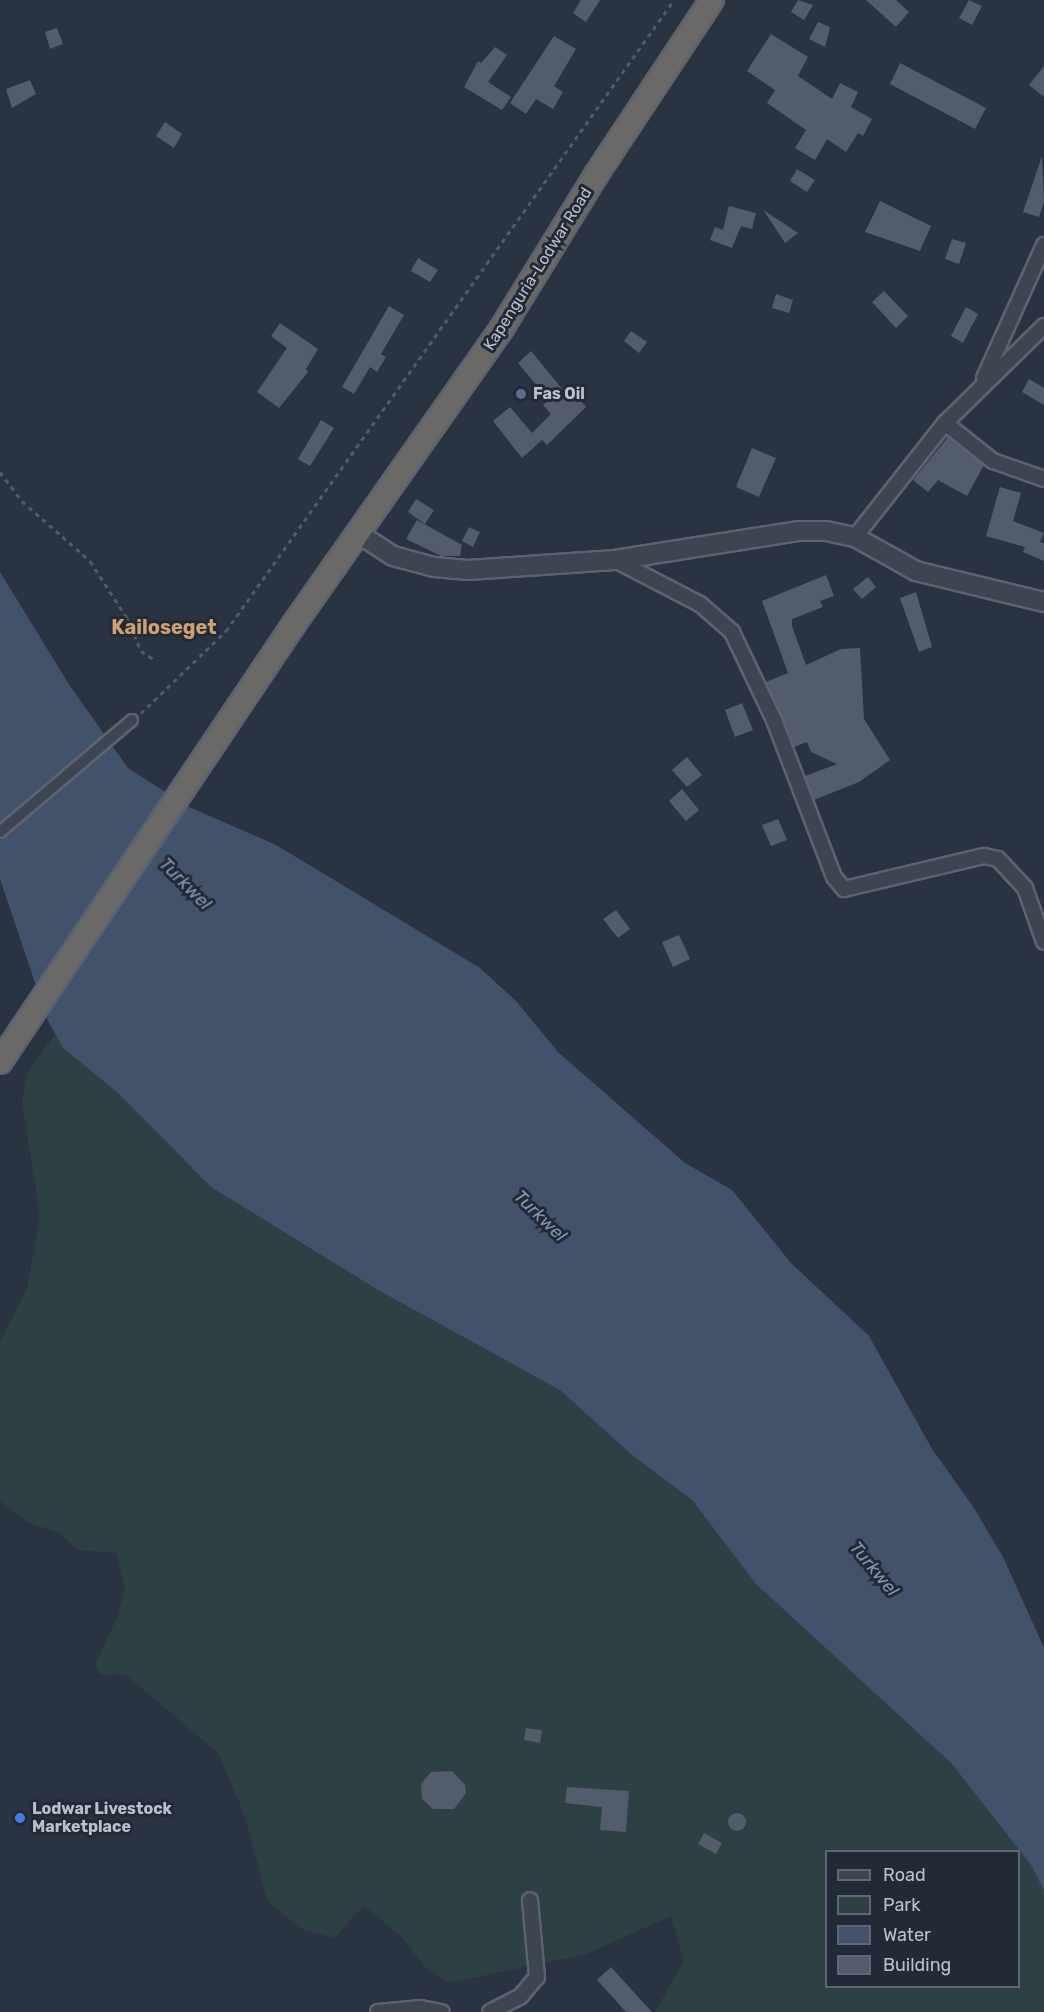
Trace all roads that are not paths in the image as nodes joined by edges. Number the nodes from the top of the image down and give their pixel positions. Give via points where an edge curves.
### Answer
1 (712, 0) edge
2 (1044, 245) edge
3 (1044, 326) edge
4 (980, 385) junction
5 (945, 423) junction
6 (1044, 479) edge
7 (359, 534) junction
8 (855, 537) junction
9 (615, 560) junction
10 (1044, 602) edge
11 (132, 720) road end
12 (0, 832) edge
13 (1044, 942) edge
14 (0, 1062) edge
15 (530, 1900) dead end
16 (378, 2012) edge
17 (442, 2012) edge
18 (490, 2012) edge

1 - 7 highway, Kapenguria-Lodwar Road via 596,175 502,328
2 - 4 street
3 - 4 street
4 - 5 street
5 - 6 street via 993,461
5 - 8 street
7 - 9 street via 393,556 434,567 517,568
7 - 14 highway, Kapenguria-Lodwar Road
8 - 9 street via 798,531
8 - 10 street via 916,571
9 - 13 street via 700,604 732,632 774,720 834,877 844,889 984,856 998,859 1024,888
11 - 12 street
15 - 18 street via 537,1977 520,1997
16 - 17 street via 421,2008

